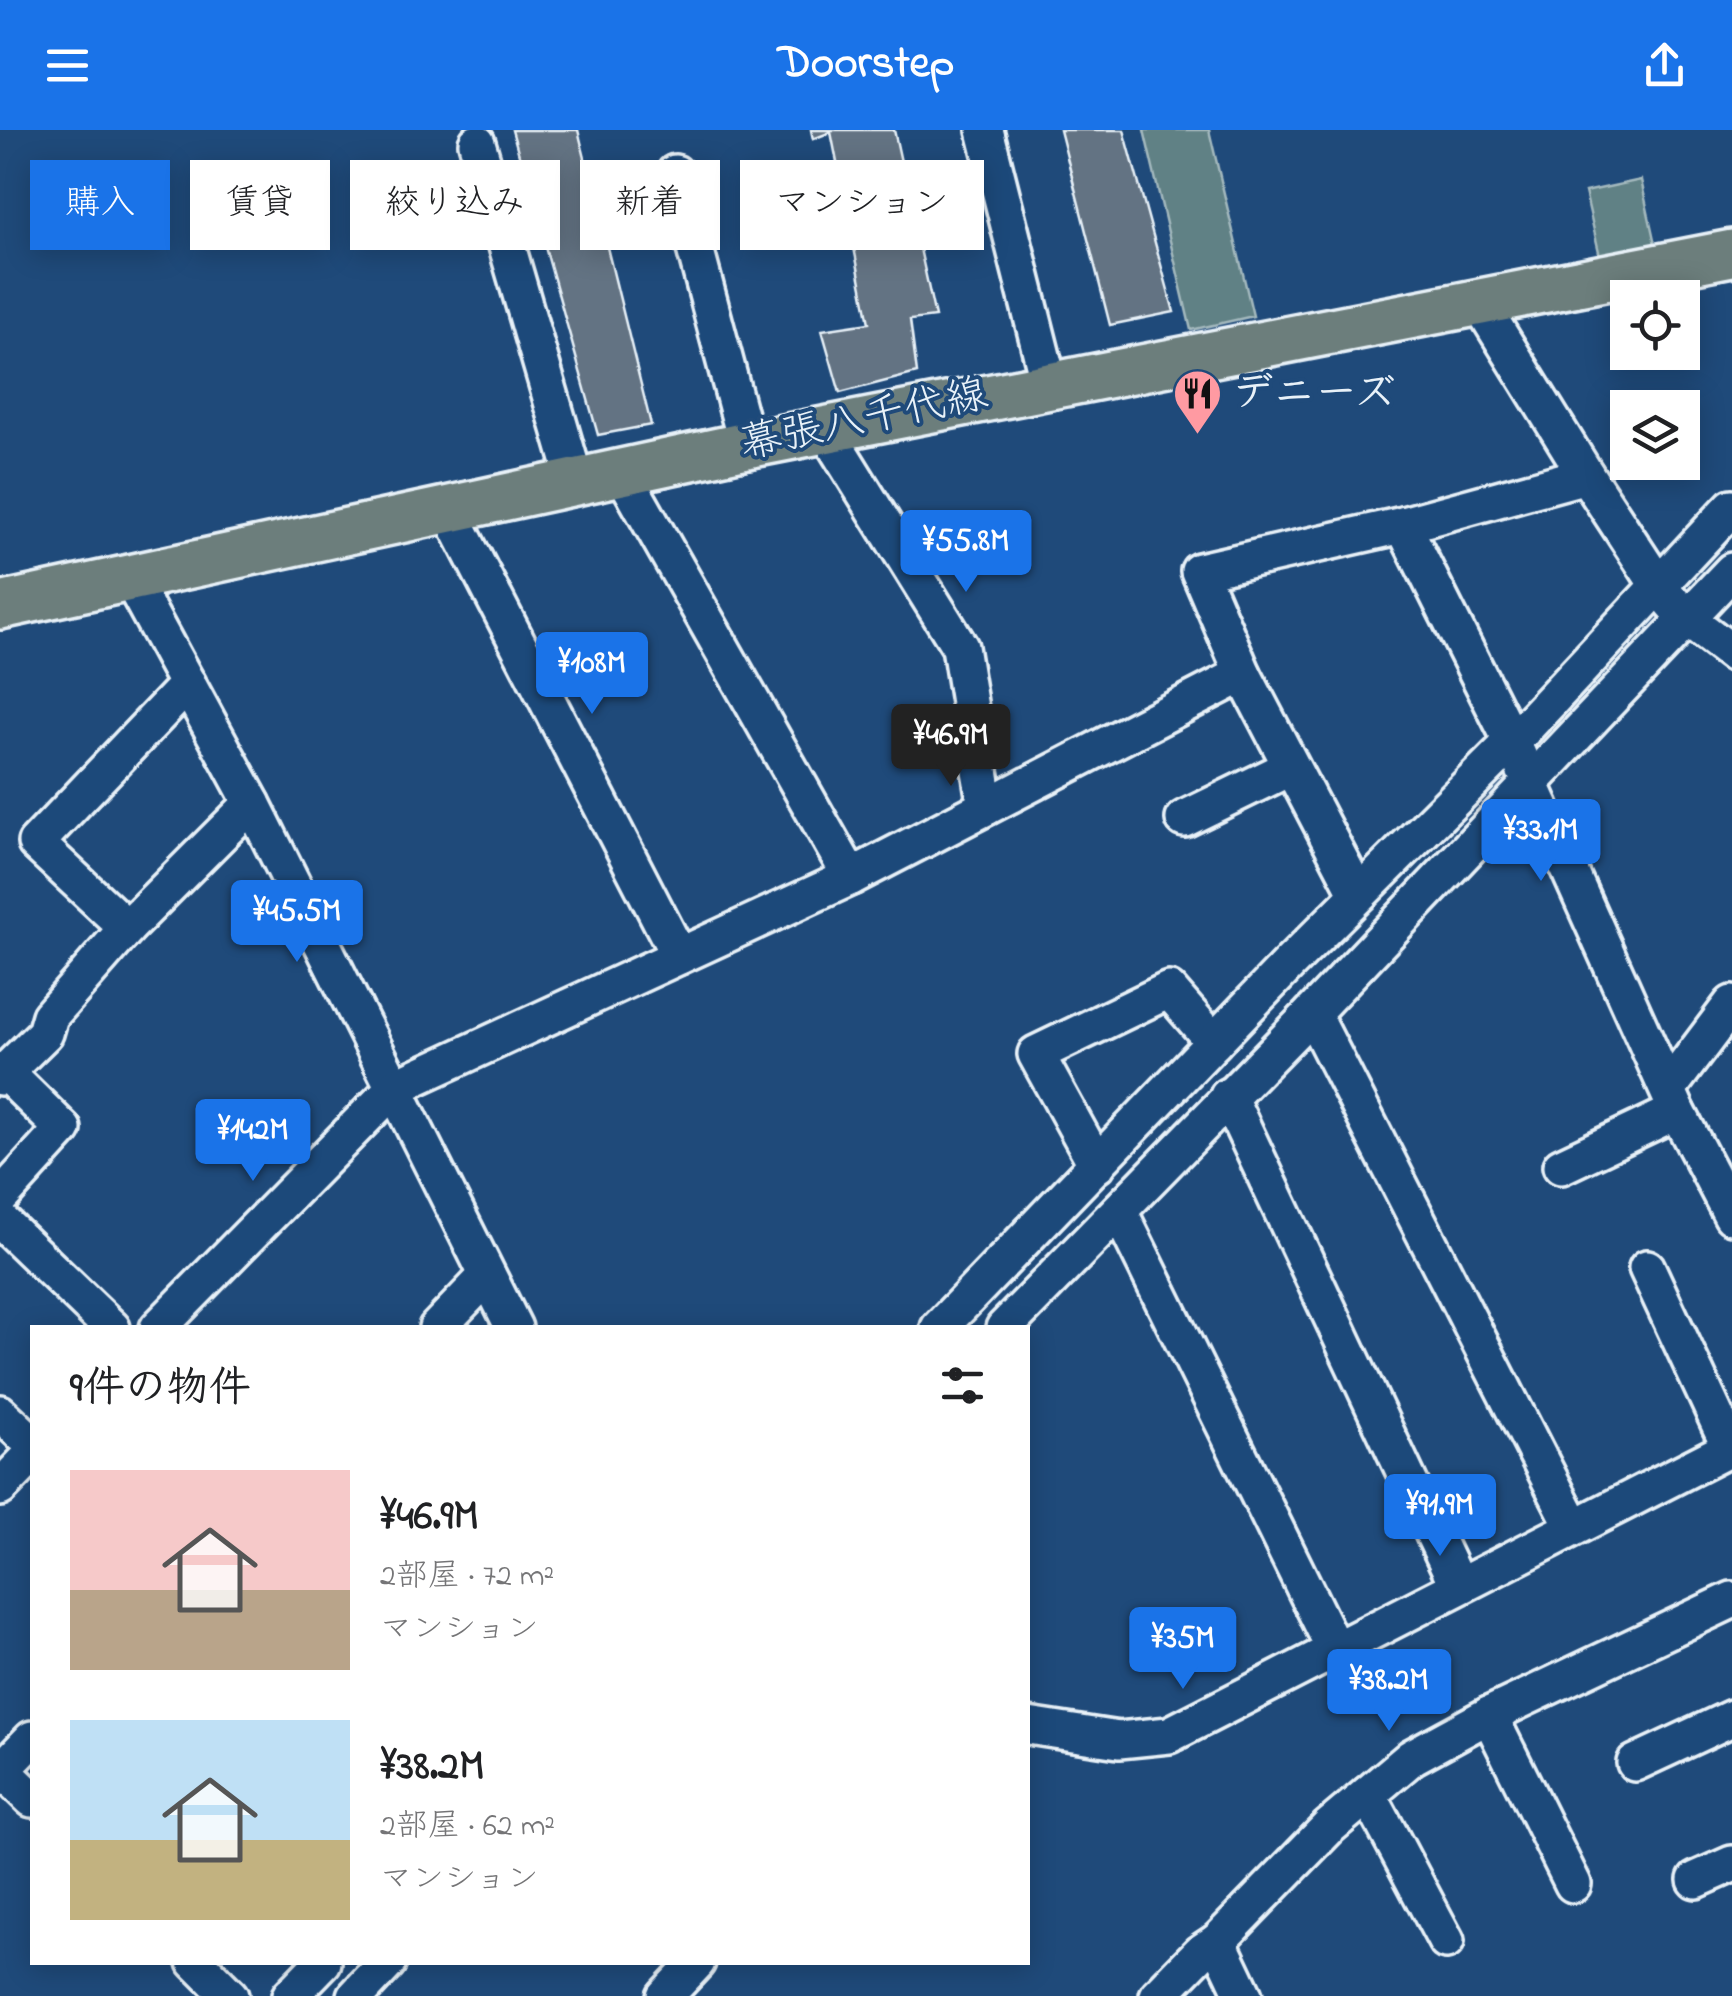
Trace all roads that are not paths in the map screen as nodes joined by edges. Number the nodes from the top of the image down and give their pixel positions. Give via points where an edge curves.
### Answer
1 (986, 130) edge
2 (478, 144) dead end
3 (696, 250) edge
4 (1732, 253) edge
5 (1480, 303) junction
6 (1049, 384) junction
7 (825, 429) junction
8 (747, 445) junction
9 (622, 472) junction
10 (1586, 475) junction
11 (575, 480) junction
12 (1732, 506) edge
13 (448, 508) junction
14 (1403, 525) junction
15 (1732, 572) edge
16 (129, 576) junction
17 (1658, 585) junction
18 (0, 606) edge
19 (1686, 618) junction
20 (1732, 653) edge
21 (1242, 674) junction
22 (188, 684) junction
23 (1512, 742) junction
24 (1292, 767) junction
25 (1531, 782) junction
26 (252, 803) junction
27 (986, 807) junction
28 (1184, 819) dead end
29 (850, 876) junction
30 (1358, 894) junction
31 (127, 928) junction
32 (679, 956) junction
33 (1732, 1004) edge
34 (1312, 1013) junction
35 (1214, 1042) junction
36 (3, 1074) edge
37 (395, 1087) junction
38 (1228, 1096) junction
39 (1672, 1100) junction
40 (1097, 1165) junction
41 (1560, 1166) dead end
42 (0, 1198) edge
43 (1120, 1211) junction
44 (1732, 1216) edge
45 (0, 1220) edge
46 (1647, 1268) dead end
47 (487, 1276) junction
48 (109, 1325) edge
49 (161, 1325) edge
50 (440, 1325) edge
51 (512, 1325) edge
52 (942, 1325) edge
53 (1007, 1325) edge
54 (0, 1413) edge
55 (30, 1441) edge
56 (1731, 1447) edge
57 (30, 1457) edge
58 (0, 1488) edge
59 (1574, 1527) junction
60 (1458, 1586) junction
61 (1732, 1600) edge
62 (1335, 1650) junction
63 (1489, 1716) junction
64 (1732, 1718) edge
65 (1030, 1726) edge
66 (30, 1741) edge
67 (1635, 1763) dead end
68 (1, 1769) edge
69 (1368, 1794) junction
70 (30, 1797) edge
71 (1732, 1864) edge
72 (1696, 1880) dead end
73 (1573, 1884) dead end
74 (1218, 1941) junction
75 (1446, 1941) dead end
76 (199, 1965) edge
77 (320, 1965) edge
78 (385, 1965) edge
79 (693, 1965) edge
80 (230, 1996) edge
81 (290, 1996) edge
82 (356, 1996) edge
83 (664, 1996) edge
84 (1158, 1996) edge
85 (1244, 1996) edge

1 - 6 street
2 - 11 street
3 - 8 street
4 - 5 main road, 幕張八千代線
5 - 6 main road, 幕張八千代線
5 - 10 street
6 - 7 main road, 幕張八千代線
7 - 8 main road, 幕張八千代線
7 - 27 street via 960,646
8 - 9 main road, 幕張八千代線
9 - 11 main road, 幕張八千代線
9 - 29 street
10 - 14 street
10 - 17 street
11 - 13 main road, 幕張八千代線
12 - 17 street
13 - 16 main road, 幕張八千代線
13 - 32 street
14 - 21 street via 1199,571
14 - 23 street
15 - 19 street
16 - 18 main road, 幕張八千代線
16 - 22 street
17 - 19 street
17 - 23 street
19 - 20 street
19 - 25 street
21 - 24 street
21 - 27 street
22 - 26 street
22 - 31 street via 36,843
23 - 25 street
23 - 30 street
24 - 28 street
24 - 30 street
25 - 34 street
25 - 39 street
26 - 31 street
26 - 37 street
27 - 29 street
29 - 32 street
30 - 35 street
31 - 36 street via 50,1016 45,1033
32 - 37 street
33 - 39 street
34 - 38 street
34 - 59 street
35 - 40 street
35 - 40 street via 1169,990 1036,1054
36 - 42 street via 63,1128
37 - 47 street
37 - 49 street
38 - 43 street
38 - 60 street
39 - 41 street
39 - 44 street
40 - 52 street
43 - 53 street
43 - 62 street
45 - 48 street
46 - 56 street
47 - 50 street
47 - 51 street
54 - 55 street
56 - 59 street
57 - 58 street
59 - 60 street
60 - 62 street
61 - 63 street
62 - 65 street via 1169,1735 1120,1740
63 - 69 street via 1412,1757
63 - 73 street
64 - 67 street
66 - 68 street
68 - 70 street
69 - 74 street
69 - 75 street
71 - 72 street
74 - 84 street
74 - 85 street
76 - 80 street
77 - 81 street
78 - 82 street
79 - 83 street

